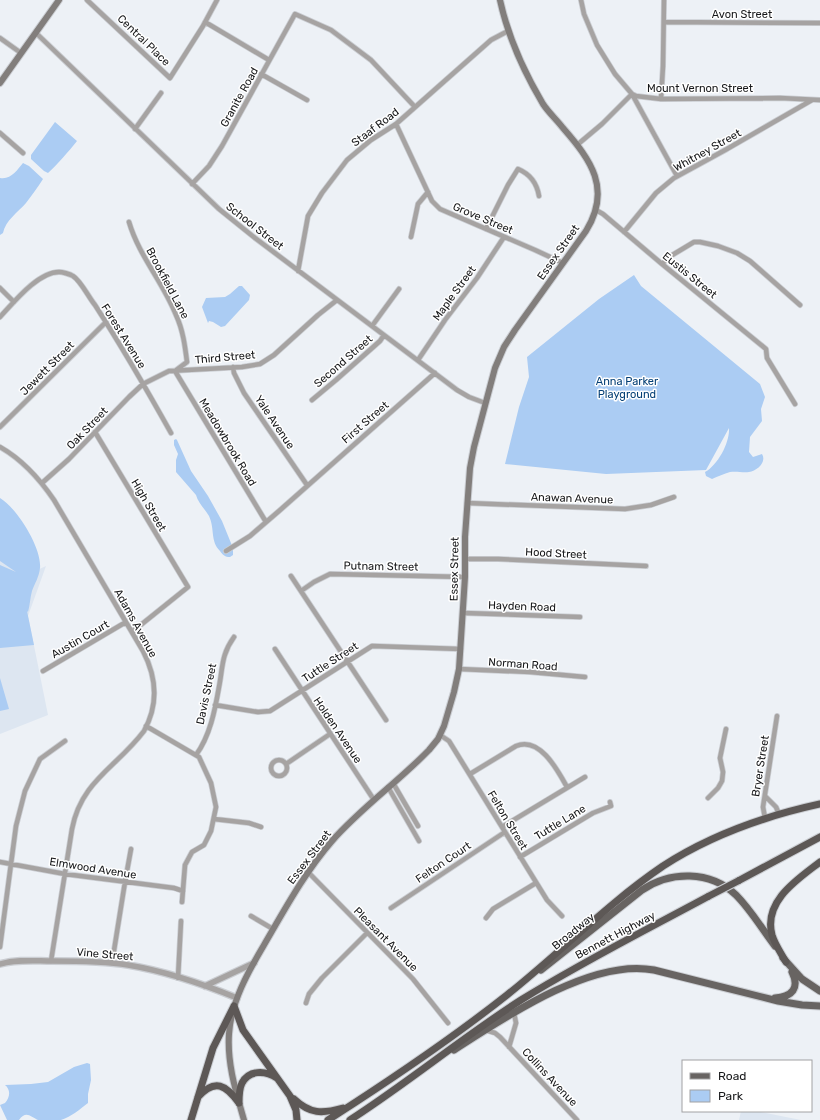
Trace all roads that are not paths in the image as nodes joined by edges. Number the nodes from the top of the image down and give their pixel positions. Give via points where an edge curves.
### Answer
1 (59, 0) edge
2 (87, 0) edge
3 (216, 0) edge
4 (500, 0) edge
5 (581, 0) edge
6 (664, 0) edge
7 (206, 22) junction
8 (664, 22) junction
9 (820, 23) edge
10 (508, 30) junction
11 (36, 33) junction
12 (0, 38) edge
13 (21, 53) junction
14 (269, 60) junction
15 (261, 74) junction
16 (0, 83) edge
17 (161, 93) dead end
18 (632, 94) junction
19 (661, 99) junction
20 (307, 100) dead end
21 (812, 100) junction
22 (820, 100) edge
23 (415, 107) junction
24 (396, 124) junction
25 (135, 129) junction
26 (0, 133) edge
27 (577, 145) junction
28 (23, 154) dead end
29 (678, 176) junction
30 (192, 184) junction
31 (428, 192) junction
32 (538, 196) dead end
33 (596, 210) junction
34 (129, 222) dead end
35 (486, 229) junction
36 (624, 232) junction
37 (411, 237) dead end
38 (504, 237) junction
39 (563, 264) junction
40 (662, 264) junction
41 (298, 270) junction
42 (0, 288) edge
43 (399, 290) dead end
44 (337, 300) junction
45 (14, 302) junction
46 (800, 305) dead end
47 (0, 317) edge
48 (106, 322) junction
49 (372, 326) junction
50 (384, 335) junction
51 (418, 360) junction
52 (233, 367) junction
53 (175, 371) junction
54 (434, 373) junction
55 (143, 384) junction
56 (312, 400) dead end
57 (485, 403) junction
58 (795, 404) dead end
59 (0, 427) edge
60 (95, 432) junction
61 (171, 433) dead end
62 (0, 447) edge
63 (42, 484) junction
64 (308, 485) junction
65 (674, 497) dead end
66 (467, 503) junction
67 (266, 522) junction
68 (226, 551) dead end
69 (464, 559) junction
70 (646, 566) dead end
71 (291, 576) dead end
72 (465, 577) junction
73 (302, 591) junction
74 (463, 613) junction
75 (580, 617) dead end
76 (126, 622) junction
77 (132, 632) junction
78 (234, 637) dead end
79 (275, 649) dead end
80 (462, 649) junction
81 (348, 660) junction
82 (459, 669) junction
83 (43, 671) dead end
84 (585, 677) dead end
85 (302, 691) junction
86 (215, 705) junction
87 (777, 716) dead end
88 (386, 720) dead end
89 (146, 726) junction
90 (726, 729) dead end
91 (330, 734) junction
92 (440, 735) junction
93 (65, 741) dead end
94 (196, 755) junction
95 (286, 764) dead end
96 (470, 774) junction
97 (585, 777) dead end
98 (390, 785) junction
99 (567, 787) junction
100 (764, 796) junction
101 (708, 798) dead end
102 (374, 800) junction
103 (610, 804) dead end
104 (820, 804) edge
105 (779, 814) junction
106 (765, 818) junction
107 (214, 819) junction
108 (418, 826) dead end
109 (261, 827) dead end
110 (503, 830) junction
111 (820, 837) edge
112 (419, 841) dead end
113 (131, 850) dead end
114 (520, 857) junction
115 (0, 862) edge
116 (820, 862) edge
117 (12, 864) junction
118 (308, 872) junction
119 (65, 874) junction
120 (124, 882) junction
121 (536, 883) junction
122 (183, 891) junction
123 (182, 902) dead end
124 (391, 908) dead end
125 (250, 916) dead end
126 (562, 916) dead end
127 (486, 918) dead end
128 (181, 921) dead end
129 (273, 929) junction
130 (367, 932) junction
131 (0, 948) edge
132 (51, 961) junction
133 (254, 962) junction
134 (786, 962) junction
135 (0, 964) edge
136 (112, 964) junction
137 (178, 978) junction
138 (205, 986) junction
139 (820, 991) edge
140 (508, 994) junction
141 (237, 998) junction
142 (769, 999) junction
143 (306, 1003) dead end
144 (234, 1006) junction
145 (820, 1006) edge
146 (514, 1013) junction
147 (448, 1022) dead end
148 (485, 1030) junction
149 (509, 1047) junction
150 (428, 1066) junction
151 (278, 1079) junction
152 (290, 1096) junction
153 (198, 1097) junction
154 (239, 1103) junction
155 (352, 1104) junction
156 (191, 1120) edge
157 (244, 1120) edge
158 (297, 1120) edge
159 (328, 1120) edge
160 (350, 1120) edge
161 (577, 1120) edge

1 - 11 main road
2 - 7 street, Central Place via 170,78
3 - 7 street
4 - 10 main road, Essex Street
5 - 18 street via 597,45 615,74
6 - 8 street
7 - 14 street
8 - 9 street, Avon Street
8 - 19 street
10 - 23 street, Staaf Road via 491,40
10 - 27 main road, Essex Street via 544,106
11 - 13 main road
11 - 25 street, School Street
12 - 13 street
13 - 16 main road
14 - 15 street, Granite Road
14 - 23 street, Granite Road via 295,14 331,30 354,46 371,60
15 - 20 street
15 - 30 street, Granite Road via 222,146 209,166
17 - 25 street
18 - 19 street, Mount Vernon Street
18 - 27 street, Mount Vernon Street
18 - 29 street
19 - 21 street, Mount Vernon Street
21 - 22 street, Mount Vernon Street
21 - 29 street, Whitney Street
23 - 24 street, Staaf Road
24 - 31 street, Grove Street
24 - 41 street, Staaf Road via 347,160 322,193 308,216
25 - 30 street, School Street
26 - 28 street
27 - 33 main road, Essex Street via 588,160 596,178
29 - 36 street, Whitney Street via 656,193
30 - 41 street, School Street via 243,229
31 - 35 street, Grove Street via 440,209
31 - 37 street via 418,204
32 - 35 street via 535,183 518,169
33 - 36 street, Eustis Street
33 - 39 main road, Essex Street via 590,224
34 - 53 street, Brookfield Lane via 138,246 176,314 183,334 187,362
35 - 38 street, Grove Street
36 - 40 street, Eustis Street
38 - 39 street, Grove Street
38 - 51 street, Maple Street
39 - 57 main road, Essex Street via 504,347
40 - 46 street via 694,242 718,246 738,253 750,261
40 - 58 street, Eustis Street via 766,349 767,358
41 - 44 street, School Street
42 - 45 street
43 - 49 street
44 - 49 street, School Street
44 - 52 street, Third Street via 274,355 260,364
45 - 47 street
45 - 48 street, Forest Avenue via 45,274 60,271 74,277
48 - 55 street, Forest Avenue
48 - 59 street, Jewett Street
49 - 50 street, School Street
50 - 51 street, School Street
50 - 56 street, Second Street
51 - 54 street, School Street
52 - 53 street, Third Street
52 - 64 street, Yale Avenue via 244,393
53 - 55 street, Third Street via 169,371
53 - 67 street, Meadowbrook Road
54 - 57 street, School Street via 465,395
54 - 64 street, First Street
55 - 60 street, Oak Street
55 - 61 street, Forest Avenue
57 - 66 main road, Essex Street via 471,461
60 - 63 street, Oak Street
60 - 77 street, High Street via 188,587
62 - 63 street, Adams Avenue via 22,462
63 - 76 street, Adams Avenue
64 - 67 street, First Street
65 - 66 street, Anawan Avenue via 651,505 625,509
66 - 69 main road, Essex Street
67 - 68 street, First Street
69 - 70 street, Hood Street
69 - 72 main road, Essex Street
71 - 73 street
72 - 73 street, Putnam Street via 330,574
72 - 74 main road, Essex Street
73 - 81 street
74 - 75 street, Hayden Road
74 - 80 main road, Essex Street
76 - 77 street, Adams Avenue
76 - 83 street, Austin Court
77 - 89 street, Adams Avenue via 154,679 153,704
78 - 86 street, Davis Street via 223,658
79 - 85 street, Holden Avenue
80 - 81 street, Tuttle Street via 372,646
80 - 82 main road, Essex Street
81 - 85 street, Tuttle Street
81 - 88 street
82 - 84 street, Norman Road
82 - 92 main road, Essex Street
85 - 86 street, Tuttle Street via 267,712
85 - 91 street, Holden Avenue
86 - 94 street, Davis Street via 204,743
87 - 100 street, Bryer Street
89 - 94 street
89 - 119 street, Adams Avenue via 93,784 77,809
90 - 101 street via 720,758 722,781
91 - 95 street
91 - 102 street, Holden Avenue
92 - 96 street, Felton Street via 449,741
92 - 98 main road, Essex Street via 429,750
93 - 117 street via 40,759 28,783 16,826
94 - 107 street via 211,783 216,808
96 - 99 street via 512,748 524,744 548,757
96 - 110 street, Felton Street
97 - 99 street, Felton Court
98 - 102 main road, Essex Street
98 - 108 street
98 - 112 street
99 - 110 street, Felton Court
100 - 105 street via 776,807
100 - 106 street, Bryer Street
102 - 118 main road, Essex Street via 332,842
103 - 114 street, Tuttle Lane
104 - 105 highway, Bennett Highway
105 - 106 highway, Bennett Highway
106 - 140 highway, Bennett Highway via 714,838 663,866 628,892
107 - 109 street
107 - 122 street via 204,845 192,852 185,864
110 - 114 street, Felton Street
110 - 124 street, Felton Court
111 - 150 highway, Bennett Highway, bridge via 542,987
113 - 120 street
114 - 121 street, Felton Street
115 - 117 street, Elmwood Avenue
116 - 134 highway via 783,893 773,910 772,934
117 - 119 street, Elmwood Avenue
117 - 131 street
118 - 129 main road, Essex Street
118 - 130 street, Pleasant Avenue
119 - 120 street, Elmwood Avenue
119 - 132 street, Adams Avenue
120 - 122 street, Elmwood Avenue
120 - 136 street
121 - 126 street, Felton Street
121 - 127 street via 493,909
122 - 123 street
125 - 129 street
128 - 137 street
129 - 133 main road, Essex Street
130 - 143 street via 308,994
130 - 147 street, Pleasant Avenue via 413,979
132 - 135 street, Vine Street via 24,960
132 - 136 street, Vine Street
133 - 138 street
133 - 141 main road, Essex Street
134 - 139 main road, Broadway via 802,979
134 - 140 main road, Broadway via 733,892 708,879 679,876 658,881 642,890
134 - 142 main road via 794,975 794,988 785,997
136 - 137 street, Vine Street via 141,968
137 - 138 street, Vine Street
138 - 141 street, Vine Street
140 - 155 highway, Broadway via 404,1070
141 - 144 main road, Essex Street
142 - 145 main road
142 - 146 main road via 654,970 634,968 605,973 569,985
144 - 151 highway via 241,1027
144 - 153 highway via 213,1048
144 - 154 main road, Essex Street via 229,1027 228,1049
146 - 148 main road
146 - 149 street, Collins Avenue via 516,1023
148 - 149 street, Collins Avenue via 495,1033
148 - 150 main road
149 - 161 street, Collins Avenue
150 - 160 highway
151 - 152 highway
151 - 154 highway via 262,1072 249,1076 242,1084
152 - 155 highway via 304,1107 320,1112
152 - 158 highway
153 - 154 highway via 210,1087 219,1086 228,1090
153 - 156 highway
154 - 157 main road, Essex Street
155 - 159 highway, Broadway

